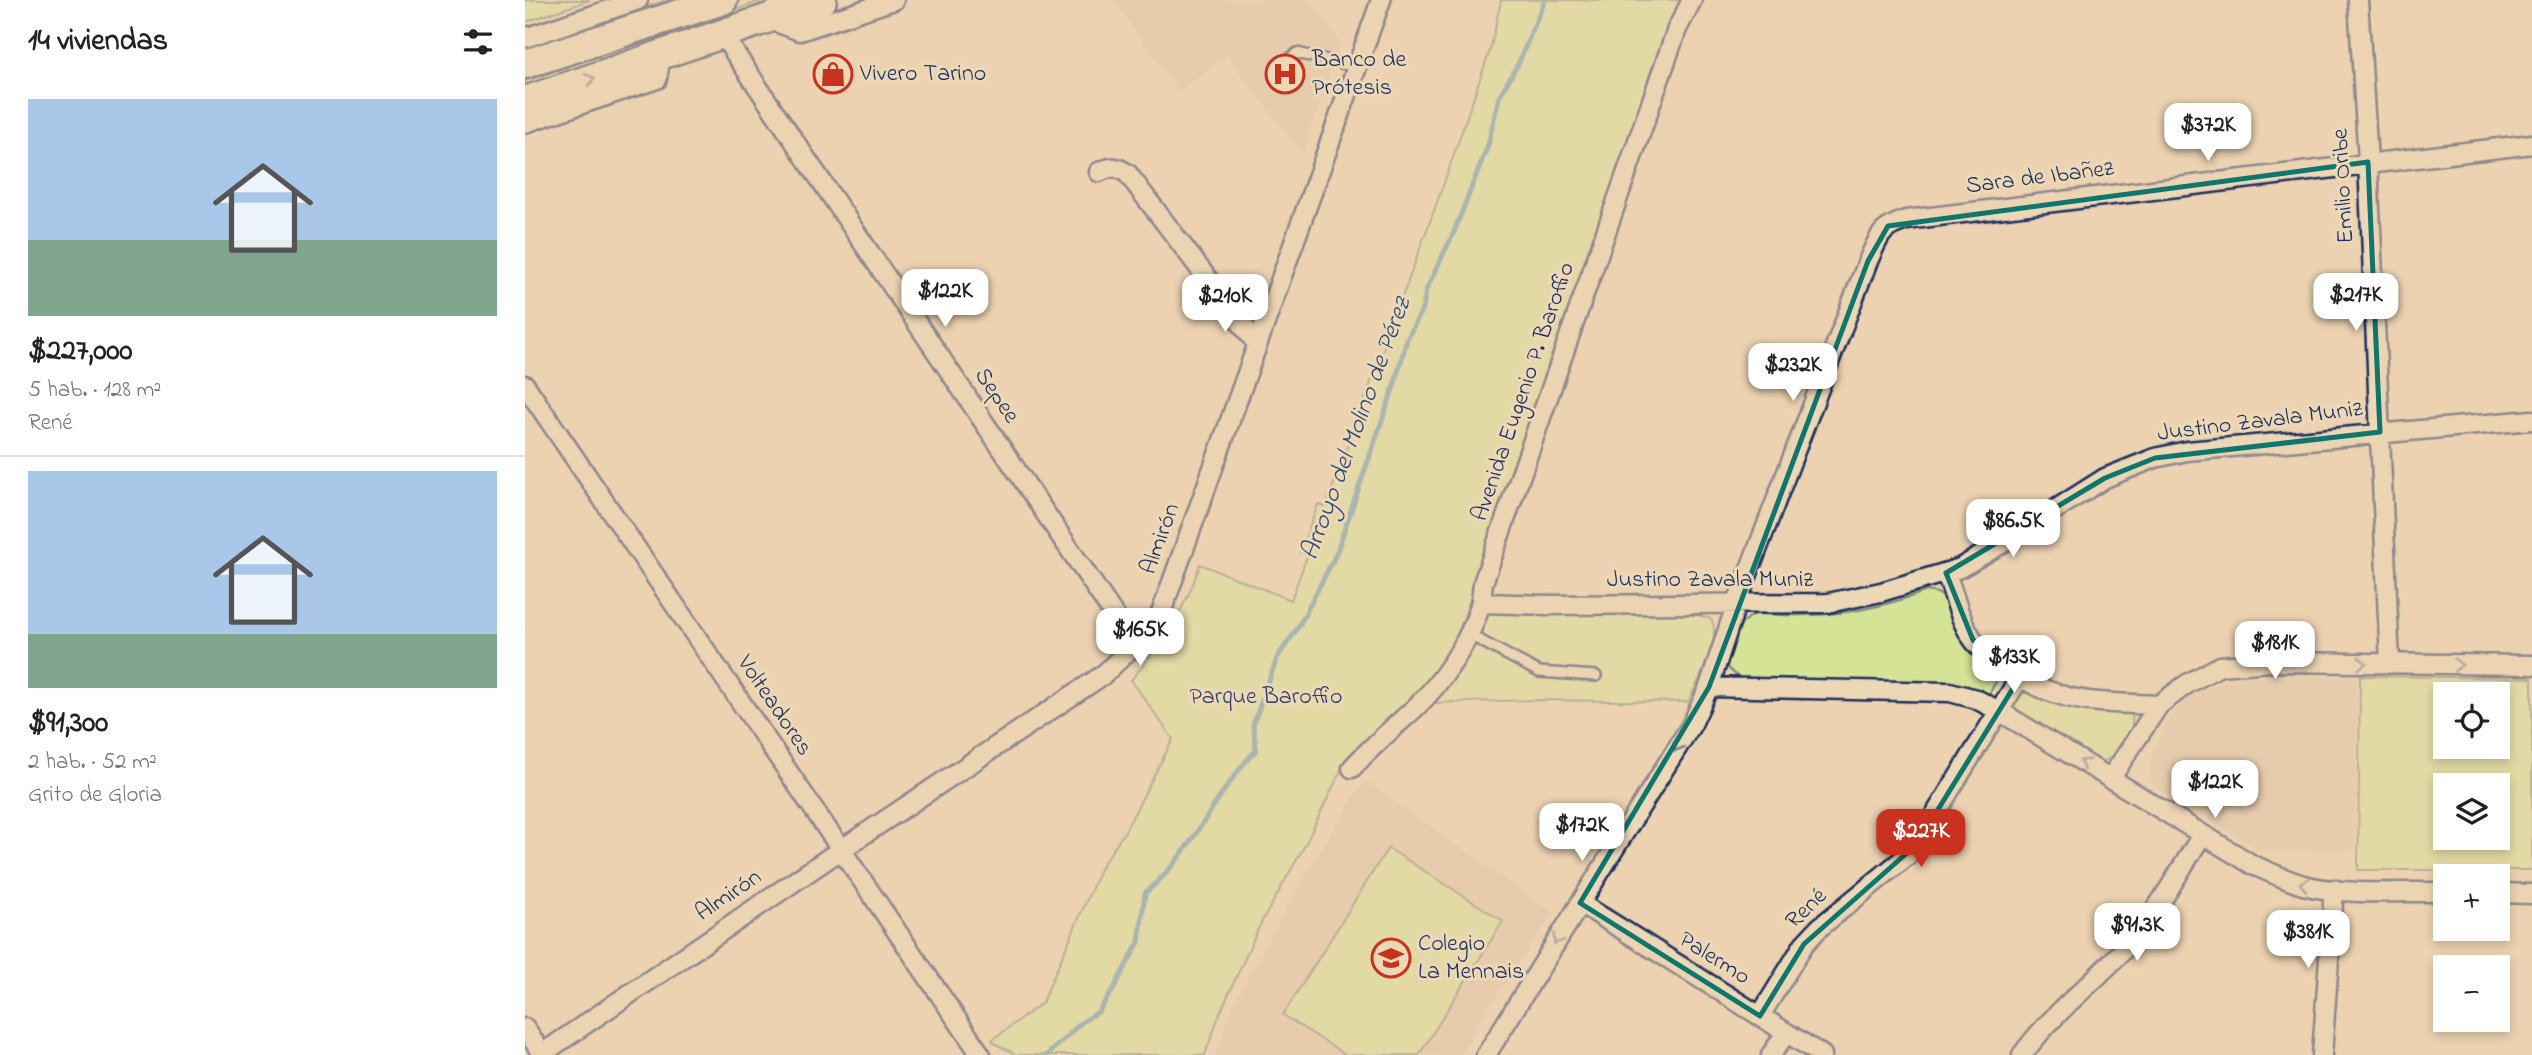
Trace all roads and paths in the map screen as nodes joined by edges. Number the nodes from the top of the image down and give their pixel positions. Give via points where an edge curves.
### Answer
1 (638, 0) edge
2 (723, 0) edge
3 (822, 0) edge
4 (894, 0) edge
5 (1381, 0) edge
6 (1692, 0) edge
7 (2357, 0) edge
8 (768, 19) junction
9 (722, 34) junction
10 (525, 38) edge
11 (661, 55) junction
12 (1285, 62) dead end
13 (525, 64) edge
14 (1357, 67) junction
15 (525, 101) edge
16 (525, 123) edge
17 (2532, 144) edge
18 (2368, 162) junction
19 (1098, 172) dead end
20 (1258, 344) junction
21 (525, 385) edge
22 (2532, 420) edge
23 (2380, 432) junction
24 (1946, 573) junction
25 (1481, 603) junction
26 (1736, 605) junction
27 (1468, 634) junction
28 (1135, 646) junction
29 (2390, 664) junction
30 (2532, 665) edge
31 (1596, 676) dead end
32 (2020, 677) junction
33 (1709, 687) junction
34 (2159, 705) junction
35 (1999, 711) junction
36 (1352, 768) dead end
37 (2110, 779) junction
38 (2202, 835) junction
39 (842, 849) junction
40 (2333, 889) junction
41 (2433, 892) edge
42 (2510, 893) edge
43 (2532, 894) edge
44 (1580, 903) junction
45 (1760, 1016) junction
46 (525, 1028) edge
47 (1786, 1033) junction
48 (542, 1055) edge
49 (981, 1055) edge
50 (1486, 1055) edge
51 (1772, 1055) edge
52 (1822, 1055) edge
53 (2022, 1055) edge
54 (2322, 1055) edge

1 - 10 street
2 - 13 main road
3 - 8 main road
4 - 8 street via 800,31
5 - 14 street, Almirón
6 - 25 street, Avenida Eugenio P. Baroffio via 1652,99 1483,583
7 - 18 street, Emilio Oribe
8 - 9 main road
9 - 11 main road
9 - 28 street, Sepee
15 -> 11 main road
11 - 16 street via 657,79
12 - 14 lane via 1297,53
14 - 20 street, Almirón
17 - 18 street, Sara de Ibañez
18 - 23 street, Emilio Oribe
18 - 26 street, Sara de Ibañez via 1906,220 1888,226 1868,261
19 - 20 street via 1118,167 1128,174
20 - 28 street, Almirón via 1161,612
21 - 39 street, Volteadores
22 - 23 street, Justino Zavala Muniz
23 - 24 street, Justino Zavala Muniz via 2155,458 2105,478
23 - 29 street, Emilio Oribe
24 - 26 street, Justino Zavala Muniz via 1828,603
24 - 32 street via 1973,640
25 - 26 street, Justino Zavala Muniz
25 - 27 street, Avenida Eugenio P. Baroffio
26 - 33 street
27 - 31 lane via 1539,671
27 - 36 street, Avenida Eugenio P. Baroffio via 1440,681
28 - 39 street, Almirón via 1103,675
29 -> 30 street
34 -> 29 street via 2220,666
32 - 34 street via 2069,699
32 - 35 street, René
33 - 35 street via 1950,692
33 -> 44 street via 1692,724
34 - 37 street
37 -> 35 street
35 - 45 street, René via 1916,845 1804,944
37 - 38 street
40 -> 38 street via 2281,877
38 - 53 street via 2126,947 2045,1025
39 - 48 street, Almirón
39 - 49 street, Volteadores
40 - 41 street
40 - 54 street
42 - 43 street
44 - 45 street, Palermo
44 -> 50 street
45 - 47 street, Palermo
46 - 48 street
47 - 51 street
47 - 52 street, Palermo

